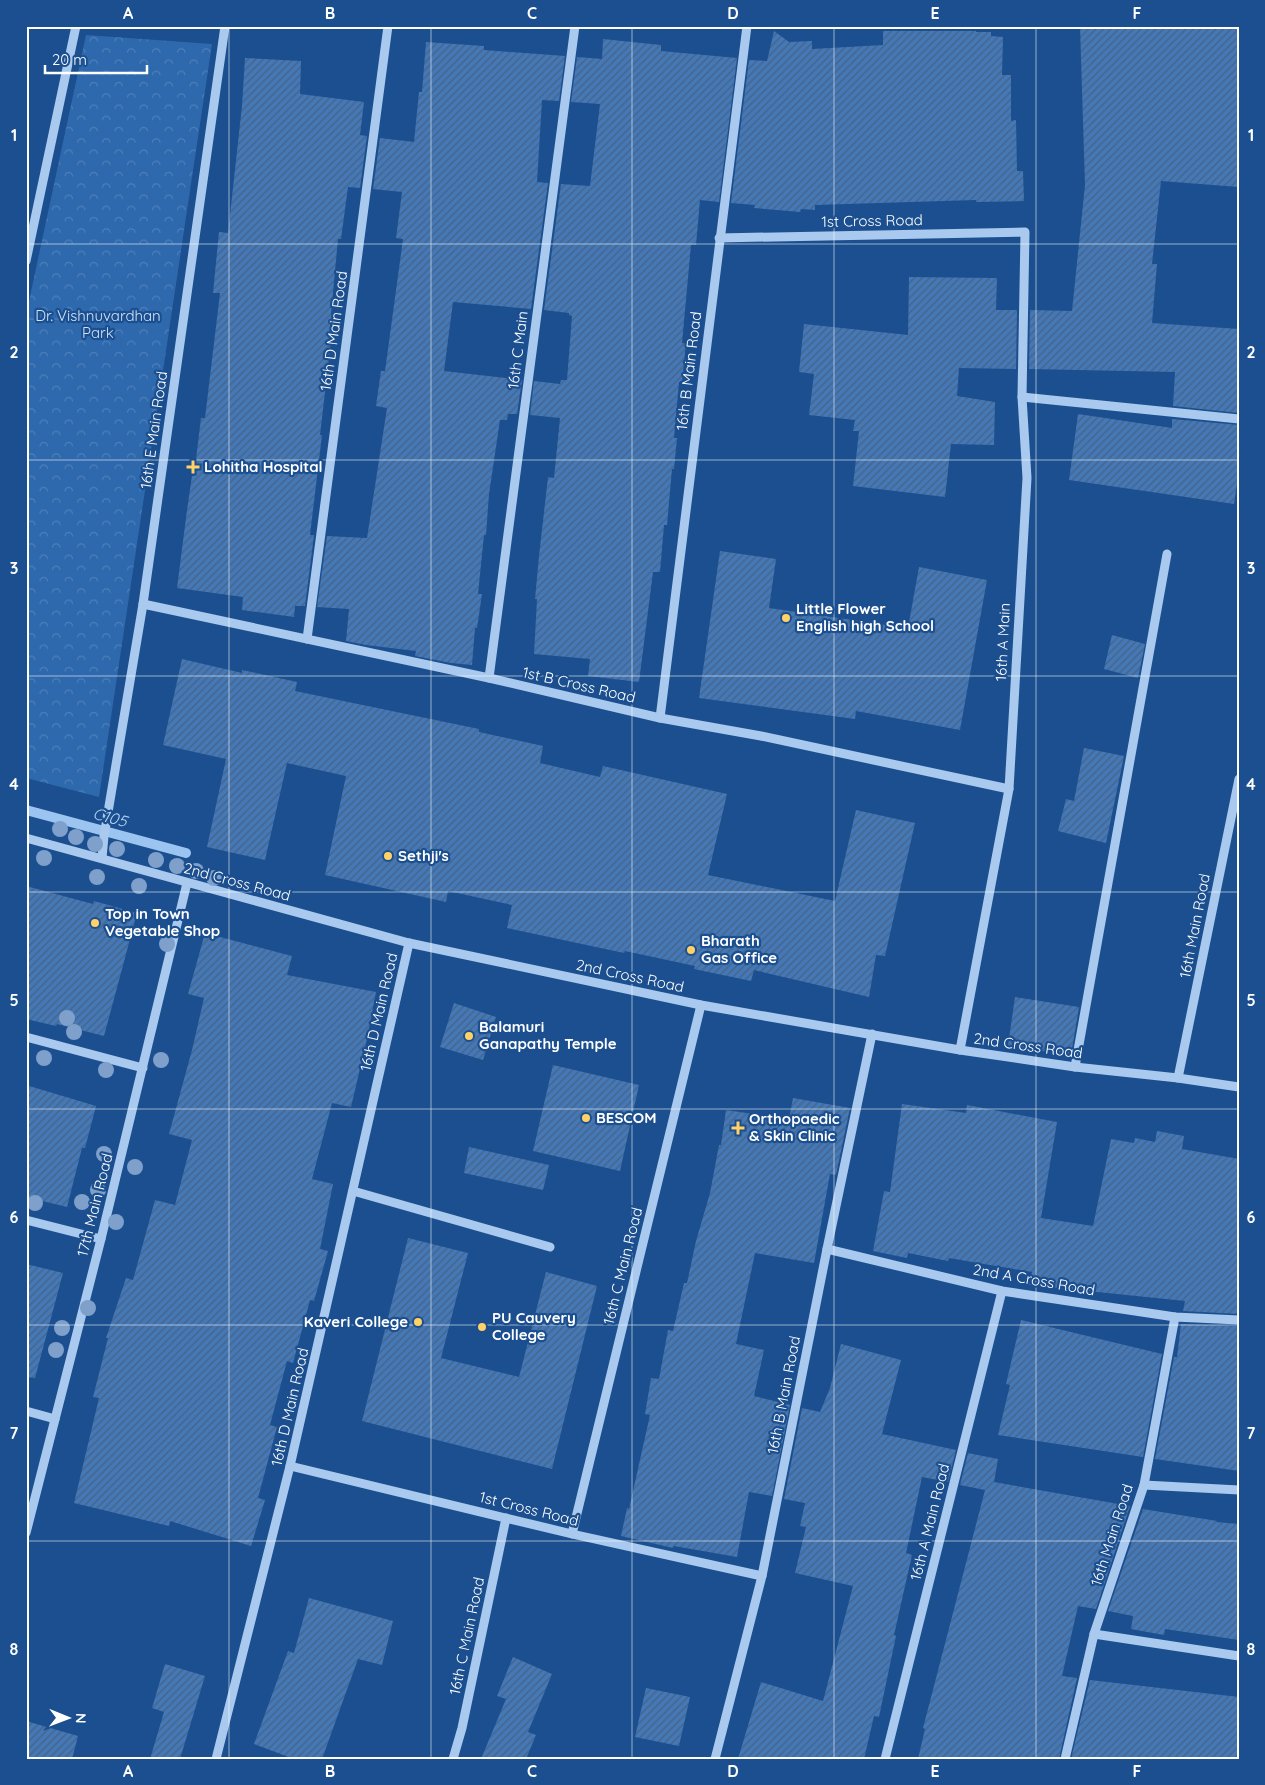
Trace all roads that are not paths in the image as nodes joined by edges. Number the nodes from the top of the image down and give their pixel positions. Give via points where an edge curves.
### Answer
1 (76, 26) edge
2 (225, 26) edge
3 (388, 26) edge
4 (575, 26) edge
5 (747, 26) edge
6 (1025, 232) joint
7 (719, 238) junction
8 (26, 261) edge
9 (1022, 397) junction
10 (1239, 419) edge
11 (1167, 554) dead end
12 (143, 604) junction
13 (307, 639) junction
14 (489, 678) junction
15 (660, 718) junction
16 (1239, 779) edge
17 (1009, 789) junction
18 (26, 838) edge
19 (102, 858) junction
20 (187, 883) junction
21 (409, 943) junction
22 (701, 1005) junction
23 (872, 1034) junction
24 (26, 1037) edge
25 (960, 1050) junction
26 (1075, 1067) junction
27 (143, 1068) junction
28 (1178, 1078) junction
29 (1239, 1087) edge
30 (353, 1190) junction
31 (26, 1220) edge
32 (101, 1239) junction
33 (550, 1247) dead end
34 (827, 1249) junction
35 (1002, 1291) junction
36 (1176, 1317) junction
37 (1239, 1320) edge
38 (26, 1411) edge
39 (55, 1419) junction
40 (290, 1466) junction
41 (1144, 1485) junction
42 (1239, 1490) edge
43 (506, 1518) junction
44 (26, 1533) edge
45 (572, 1534) junction
46 (762, 1576) junction
47 (1094, 1634) junction
48 (1239, 1656) edge
49 (216, 1759) edge
50 (453, 1759) edge
51 (715, 1759) edge
52 (885, 1759) edge
53 (1064, 1759) edge

1 - 8 street
2 - 12 street, 16th E Main Road
3 - 13 street, 16th D Main Road
4 - 14 street, 16th C Main
5 - 7 street, 16th B Main Road
6 - 7 street, 1st Cross Road
6 - 9 street, 16th A Main
7 - 15 street, 16th B Main Road
9 - 10 street
9 - 17 street, 16th A Main via 1026,478
11 - 26 street
12 - 13 street, 1st B Cross Road
12 - 19 street, 16th E Main Road
13 - 14 street, 1st B Cross Road
14 - 15 street, 1st B Cross Road
15 - 17 street, 1st B Cross Road
16 - 28 street, 16th Main Road
17 - 25 street, 16th A Main
18 - 19 street, 2nd Cross Road
19 - 20 street, 2nd Cross Road
20 - 21 street, 2nd Cross Road
20 - 27 street, 17th Main Road
21 - 22 street, 2nd Cross Road
21 - 30 street, 16th D Main Road
22 - 23 street, 2nd Cross Road
22 - 45 street, 16th C Main Road
23 - 25 street, 2nd Cross Road
23 - 34 street, 16th B Main Road
24 - 27 street
25 - 26 street, 2nd Cross Road
26 - 28 street, 2nd Cross Road
27 - 32 street, 17th Main Road
28 - 29 street, 2nd Cross Road
30 - 33 street
30 - 40 street, 16th D Main Road
31 - 32 street
32 - 39 street, 17th Main Road
34 - 35 street, 2nd A Cross Road
34 - 46 street, 16th B Main Road
35 - 36 street, 2nd A Cross Road
35 - 52 street, 16th A Main Road
36 - 37 street, 2nd A Cross Road
36 - 41 street, 16th Main Road
38 - 39 street
39 - 44 street, 17th Main Road
40 - 43 street, 1st Cross Road
40 - 49 street, 16th D Main Road
41 - 42 street
41 - 47 street, 16th Main Road
43 - 45 street, 1st Cross Road
43 - 50 street, 16th C Main Road
45 - 46 street, 1st Cross Road
46 - 51 street, 16th B Main Road
47 - 48 street
47 - 53 street, 16th Main Road

